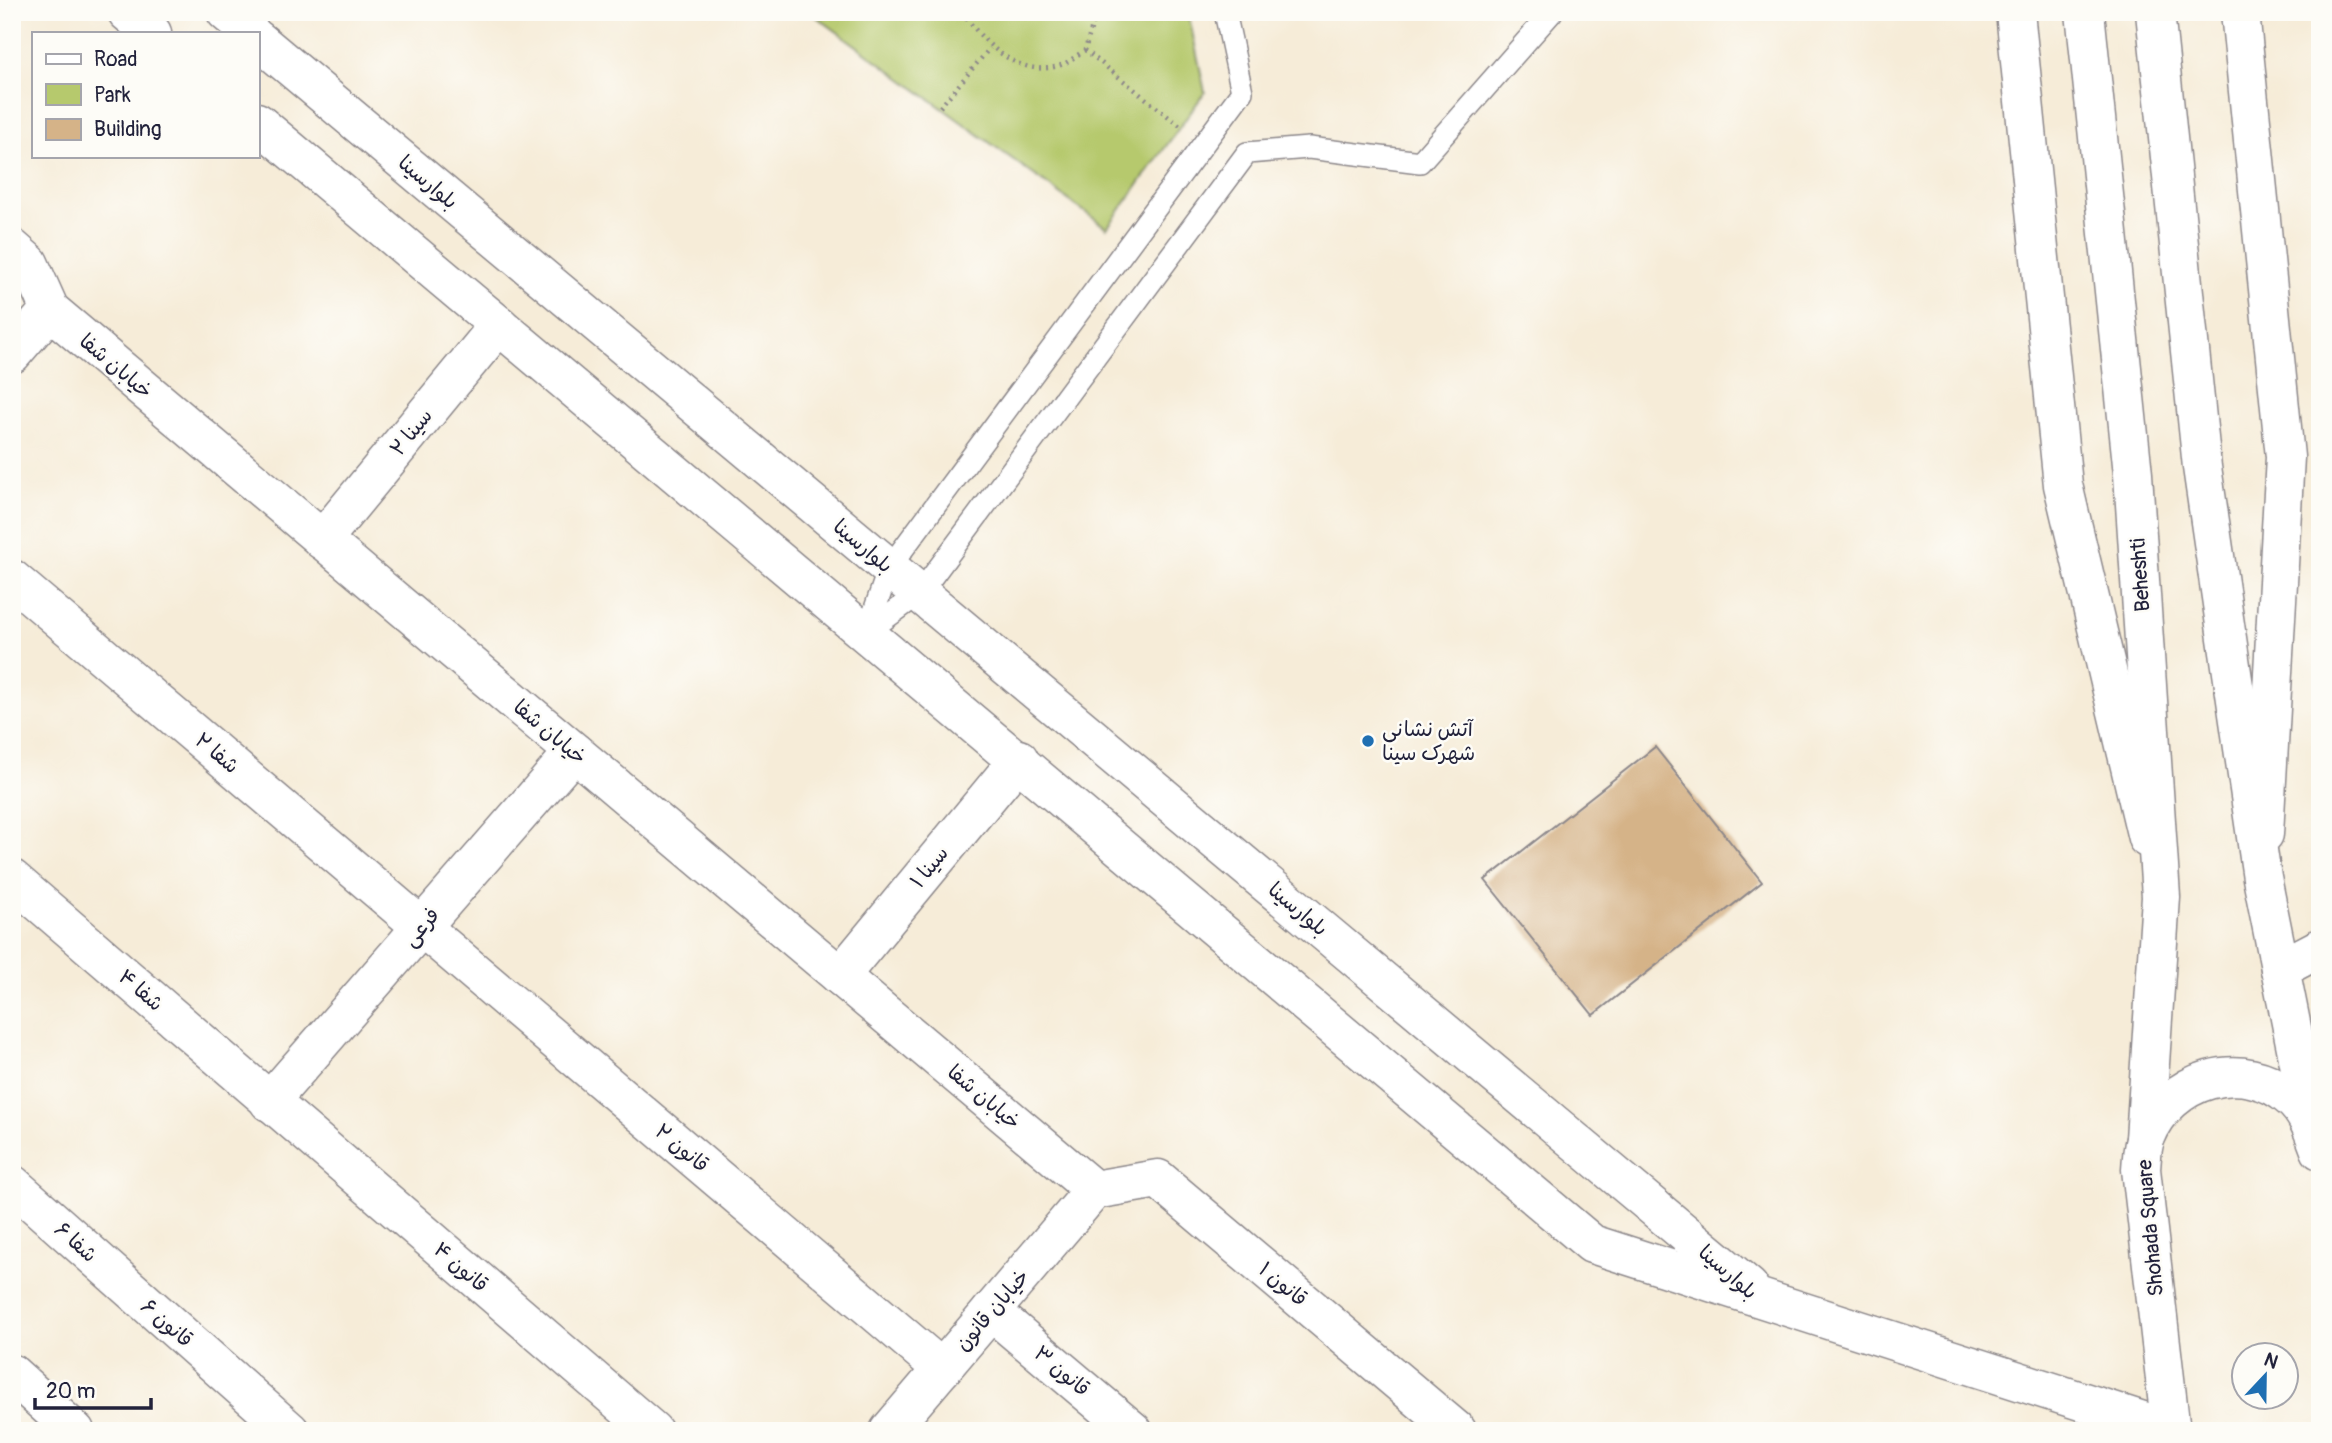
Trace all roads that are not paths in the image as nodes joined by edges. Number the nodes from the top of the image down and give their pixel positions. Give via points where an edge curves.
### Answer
1 (127, 12) edge
2 (226, 12) edge
3 (1225, 12) edge
4 (1552, 12) edge
5 (2015, 12) edge
6 (2085, 12) edge
7 (2155, 12) edge
8 (2240, 12) edge
9 (151, 32) edge
10 (250, 32) edge
11 (259, 41) edge
12 (259, 123) edge
13 (12, 248) edge
14 (50, 310) junction
15 (499, 325) junction
16 (12, 354) edge
17 (322, 540) junction
18 (889, 568) junction
19 (12, 579) edge
20 (920, 593) junction
21 (867, 632) junction
22 (574, 752) junction
23 (1018, 759) junction
24 (12, 878) edge
25 (2262, 878) junction
26 (2161, 897) junction
27 (422, 927) junction
28 (2320, 948) edge
29 (2280, 969) junction
30 (840, 976) junction
31 (269, 1102) junction
32 (2315, 1137) edge
33 (2145, 1139) junction
34 (12, 1184) edge
35 (1094, 1190) junction
36 (108, 1271) joint
37 (1764, 1300) junction
38 (991, 1311) junction
39 (942, 1369) junction
40 (12, 1374) edge
41 (2171, 1430) edge
42 (75, 1431) edge
43 (290, 1431) edge
44 (653, 1431) edge
45 (889, 1431) edge
46 (1133, 1431) edge
47 (1457, 1431) edge

1 - 9 main road
2 - 10 main road
3 - 18 lane via 1241,92
4 - 20 lane via 1420,162 1309,148 1247,153
5 - 26 main road via 2063,485
6 - 26 main road, Beheshti via 2133,474
7 - 25 main road via 2202,467
8 - 25 main road via 2286,457
11 - 18 main road, بلوارسینا
12 - 15 main road, بلوارسینا
13 - 14 main road via 29,263
14 - 16 main road
14 - 17 main road, خیابان شفا
15 - 17 main road, سینا ۲
15 - 21 main road, بلوارسینا
17 - 22 main road, خیابان شفا
18 - 20 main road, بلوارسینا
18 - 21 lane
19 - 27 main road, شفا ۲
20 - 21 lane
20 - 37 main road, بلوارسینا
21 - 23 main road, بلوارسینا
22 - 27 main road, فرعی
22 - 30 main road, خیابان شفا
23 - 30 main road, سینا ۱
23 - 37 main road, بلوارسینا via 1592,1244
24 - 31 main road, شفا ۴
25 - 29 main road
26 - 33 main road, Beheshti
27 - 31 main road, فرعی
27 - 39 main road, قانون ۲
28 - 29 main road
29 - 32 main road
30 - 35 main road, خیابان شفا
31 - 44 main road, قانون ۴
32 - 33 main road, Shohada Square via 2292,1099 2267,1083 2237,1075 2207,1079 2180,1091 2158,1112
33 - 41 main road, Shohada Square via 2141,1169
34 - 36 main road, شفا ۶
35 - 38 main road, خیابان قانون
35 - 47 main road, قانون ۱ via 1158,1179
36 - 43 main road, قانون ۶
37 - 41 main road
38 - 39 main road, خیابان قانون
38 - 46 main road, قانون ۳
39 - 45 main road, خیابان قانون
40 - 42 main road

